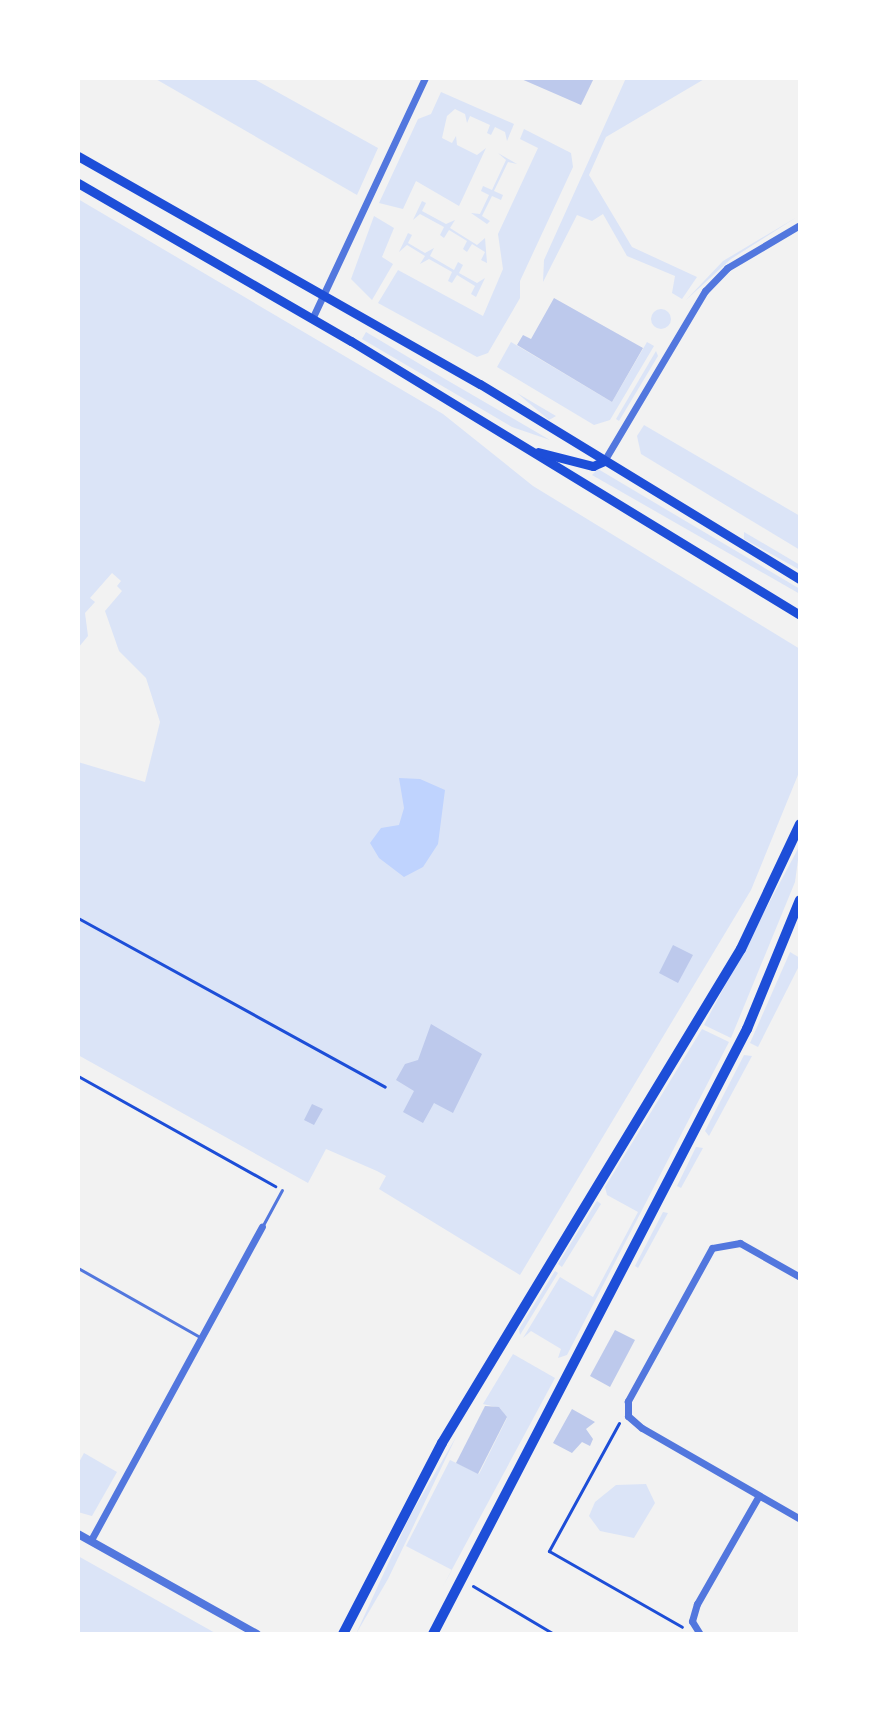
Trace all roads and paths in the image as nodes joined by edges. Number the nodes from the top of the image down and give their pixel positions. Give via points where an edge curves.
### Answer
1 (425, 78) edge
2 (78, 156) edge
3 (78, 183) edge
4 (800, 225) edge
5 (326, 296) junction
6 (312, 319) junction
7 (527, 449) junction
8 (604, 461) junction
9 (800, 579) edge
10 (800, 615) edge
11 (800, 824) edge
12 (800, 900) edge
13 (78, 918) edge
14 (78, 1076) edge
15 (385, 1087) dead end
16 (282, 1190) joint
17 (262, 1227) joint
18 (78, 1268) edge
19 (800, 1277) edge
20 (202, 1338) junction
21 (628, 1416) junction
22 (758, 1497) junction
23 (800, 1519) edge
24 (78, 1534) edge
25 (91, 1540) junction
26 (473, 1586) dead end
27 (692, 1621) junction
28 (257, 1634) edge
29 (343, 1634) edge
30 (433, 1634) edge
31 (554, 1634) edge
32 (700, 1634) edge

1 - 5 street
2 - 5 main road
3 - 6 main road
4 - 8 street via 727,268 705,291
5 - 6 street
5 - 8 main road
6 - 7 main road
7 - 8 main road via 593,466
7 - 10 main road
8 - 9 main road
11 - 29 main road via 741,949 442,1443
12 - 30 main road via 747,1029
13 - 15 path
14 - 16 path
16 - 17 lane
17 - 20 street
18 - 20 lane
19 - 21 street via 740,1243 712,1248 640,1375 628,1401
20 - 25 street
21 - 22 street
21 - 27 path via 549,1551 681,1627
22 - 23 street
22 - 27 street
24 - 25 street
25 - 28 street
26 - 31 path
27 - 32 street

